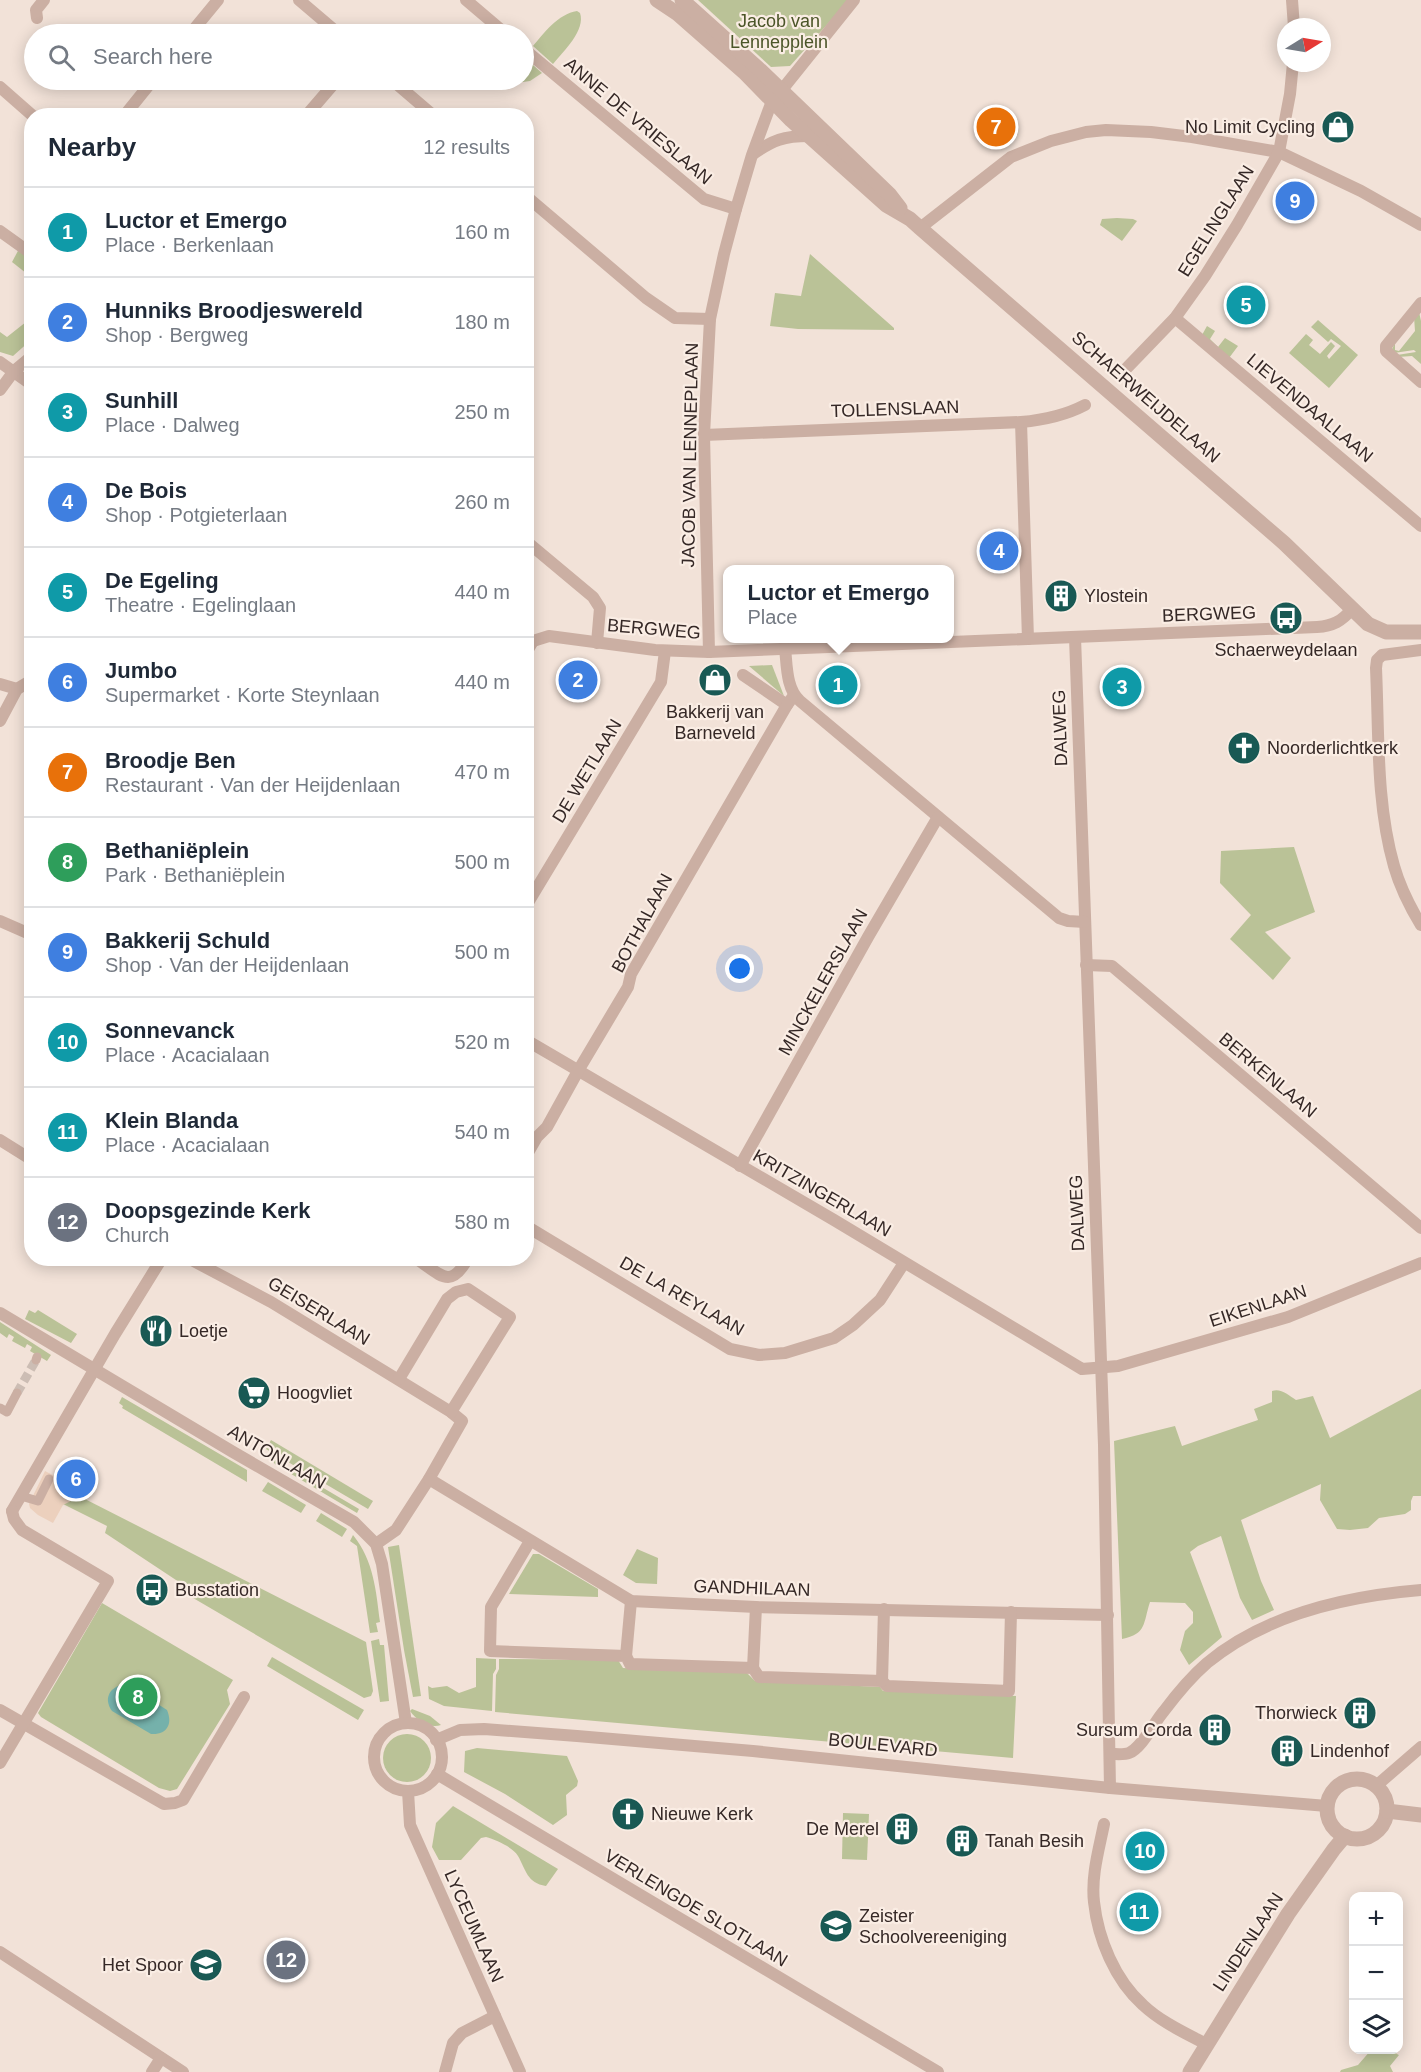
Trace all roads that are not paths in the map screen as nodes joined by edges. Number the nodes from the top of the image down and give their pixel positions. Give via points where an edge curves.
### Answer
1 (44, 0) edge
2 (218, 0) edge
3 (298, 0) edge
4 (465, 0) edge
5 (657, 0) edge
6 (682, 0) edge
7 (854, 0) edge
8 (1292, 0) edge
9 (37, 18) dead end
10 (1293, 18) edge
11 (198, 24) edge
12 (327, 24) edge
13 (495, 24) edge
14 (534, 57) edge
15 (1292, 72) edge
16 (0, 87) edge
17 (145, 90) edge
18 (328, 90) edge
19 (404, 90) edge
20 (777, 96) junction
21 (24, 108) edge
22 (130, 108) edge
23 (313, 108) edge
24 (425, 108) edge
25 (809, 136) junction
26 (1279, 152) junction
27 (752, 155) junction
28 (534, 203) edge
29 (736, 209) junction
30 (915, 224) junction
31 (1421, 225) edge
32 (0, 231) edge
33 (24, 248) edge
34 (1421, 303) edge
35 (1175, 318) junction
36 (710, 319) junction
37 (0, 362) edge
38 (24, 363) edge
39 (14, 371) junction
40 (1121, 374) dead end
41 (24, 379) edge
42 (1421, 382) edge
43 (0, 390) edge
44 (1085, 405) dead end
45 (1021, 422) junction
46 (705, 435) junction
47 (1421, 526) edge
48 (534, 548) edge
49 (1352, 609) junction
50 (1421, 632) edge
51 (534, 637) edge
52 (1075, 637) junction
53 (1028, 639) junction
54 (954, 642) edge
55 (597, 643) junction
56 (920, 643) edge
57 (785, 648) junction
58 (1421, 650) edge
59 (665, 651) junction
60 (709, 652) junction
61 (743, 675) dead end
62 (0, 684) edge
63 (24, 685) edge
64 (17, 689) junction
65 (791, 701) junction
66 (0, 721) edge
67 (938, 817) junction
68 (534, 893) edge
69 (0, 921) edge
70 (1085, 922) junction
71 (1421, 925) edge
72 (24, 932) edge
73 (1086, 965) junction
74 (534, 1045) edge
75 (578, 1071) junction
76 (0, 1140) edge
77 (534, 1142) edge
78 (24, 1155) edge
79 (740, 1166) junction
80 (1421, 1228) edge
81 (534, 1231) edge
82 (904, 1263) junction
83 (1421, 1263) edge
84 (157, 1266) edge
85 (203, 1266) edge
86 (428, 1266) edge
87 (463, 1266) edge
88 (0, 1312) edge
89 (1101, 1368) junction
90 (95, 1370) junction
91 (399, 1379) junction
92 (18, 1393) tunnel mouth
93 (0, 1408) edge
94 (451, 1412) junction
95 (49, 1479) dead end
96 (429, 1479) junction
97 (21, 1496) junction
98 (6, 1513) edge
99 (530, 1541) junction
100 (376, 1544) junction
101 (1421, 1590) edge
102 (631, 1602) junction
103 (756, 1607) junction
104 (884, 1609) junction
105 (1011, 1612) junction
106 (1108, 1615) junction
107 (626, 1656) junction
108 (753, 1668) junction
109 (882, 1681) junction
110 (244, 1698) dead end
111 (0, 1710) edge
112 (406, 1723) junction
113 (24, 1724) junction
114 (436, 1740) junction
115 (1419, 1749) edge
116 (1111, 1754) junction
117 (0, 1763) edge
118 (437, 1774) junction
119 (1376, 1786) junction
120 (1110, 1788) junction
121 (408, 1791) junction
122 (1327, 1806) junction
123 (1387, 1811) junction
124 (1421, 1815) edge
125 (1104, 1824) dead end
126 (1345, 1836) junction
127 (0, 1952) edge
128 (495, 2016) junction
129 (1206, 2044) junction
130 (161, 2058) junction
131 (152, 2072) edge
132 (183, 2072) edge
133 (445, 2072) edge
134 (520, 2072) edge
135 (938, 2072) edge
136 (1190, 2072) edge

1 - 9 street via 36,10
2 - 11 street
3 - 12 street
4 - 13 street
5 - 20 street, SCHAERWEIJDELAAN
6 - 20 street, SCHAERWEIJDELAAN
7 - 20 street
8 - 10 street
14 - 29 street, ANNE DE VRIESLAAN via 704,199
15 - 26 street, EGELINGLAAN
16 - 21 street
17 - 22 street
18 - 23 street
19 - 24 street
20 - 25 street, SCHAERWEIJDELAAN
20 - 27 street, JACOB VAN LENNEPLAAN
20 - 30 street, SCHAERWEIJDELAAN via 890,195
25 - 27 street via 788,136
25 - 30 street, SCHAERWEIJDELAAN via 886,206
26 - 30 street via 1150,132 1086,132 1011,157
26 - 31 street via 1361,190
26 - 35 street, EGELINGLAAN via 1237,225
27 - 29 street, JACOB VAN LENNEPLAAN
28 - 36 street via 675,318
29 - 36 street, JACOB VAN LENNEPLAAN
30 - 49 street, SCHAERWEIJDELAAN via 1284,543
32 - 33 street
34 - 42 street via 1386,346 1386,351
35 - 40 street, EGELINGLAAN
35 - 47 street, LIEVENDAALLAAN
36 - 46 street, JACOB VAN LENNEPLAAN
37 - 39 street
38 - 39 street
39 - 41 street
39 - 43 street
44 - 45 street, TOLLENSLAAN via 1047,420
45 - 46 street, TOLLENSLAAN
45 - 53 street
46 - 60 street, JACOB VAN LENNEPLAAN
48 - 55 street via 593,597 600,608
49 - 50 street, SCHAERWEIJDELAAN via 1368,624 1386,632
49 - 52 street, BERGWEG via 1329,626
51 - 55 street, BERGWEG
52 - 53 street, BERGWEG
52 - 70 street, DALWEG
53 - 54 street, BERGWEG
55 - 59 street, BERGWEG
56 - 57 street, BERGWEG
57 - 60 street, BERGWEG
57 - 65 street
58 - 71 street via 1386,654 1377,660 1376,668 1382,801 1394,867
59 - 60 street, BERGWEG
59 - 68 street, DE WETLAAN via 661,682
61 - 65 street
62 - 64 street
63 - 64 street
64 - 66 street
65 - 67 street
65 - 75 street, BOTHALAAN
67 - 70 street via 1059,918
67 - 79 street, MINCKELERSLAAN
69 - 72 street
70 - 73 street, DALWEG
73 - 80 street, BERKENLAAN via 1112,966
73 - 89 street, DALWEG
74 - 75 street, KRITZINGERLAAN
75 - 77 street, BOTHALAAN via 547,1127
75 - 79 street, KRITZINGERLAAN
76 - 78 street
79 - 82 street, KRITZINGERLAAN
81 - 82 street, DE LA REYLAAN via 730,1349 759,1355 785,1353 834,1338 880,1300
82 - 89 street, KRITZINGERLAAN via 1082,1369
83 - 89 street, EIKENLAAN via 1288,1317
84 - 90 street
85 - 91 street, GEISERLAAN
86 - 87 street via 447,1278 454,1277
88 - 90 street, ANTONLAAN
89 - 106 street, DALWEG
90 - 97 street
90 - 100 street, ANTONLAAN via 354,1522
91 - 94 street, GEISERLAAN
91 - 94 street via 447,1299 468,1289 510,1317
92 - 93 street via 7,1412
94 - 96 street via 462,1421
95 - 97 street via 38,1501
96 - 99 street, GANDHILAAN
96 - 100 street via 396,1530
97 - 98 street
98 - 113 street via 22,1530 108,1581
99 - 102 street, GANDHILAAN
99 - 107 street via 491,1607 490,1651
100 - 112 street
101 - 116 street via 1339,1603 1297,1614 1248,1635 1206,1664 1164,1710 1139,1745 1129,1753
102 - 103 street, GANDHILAAN
102 - 107 street
103 - 104 street, GANDHILAAN
103 - 108 street
104 - 105 street, GANDHILAAN
104 - 109 street
105 - 106 street, GANDHILAAN
105 - 109 street via 1009,1691 886,1686
106 - 116 street, DALWEG
107 - 108 street via 630,1664
108 - 109 street via 759,1677
110 - 113 street via 183,1800 175,1803 164,1804
111 - 113 street
112 - 114 street via 423,1727
112 - 121 street via 385,1732 374,1756 384,1782
113 - 117 street
114 - 118 street via 441,1757
114 - 120 street, BOULEVARD via 460,1730 484,1729 753,1751
115 - 119 street
116 - 120 street, DALWEG
118 - 121 street via 427,1785
118 - 135 street, VERLENGDE SLOTLAAN
119 - 122 street via 1362,1780 1347,1781 1334,1790
119 - 123 street
120 - 122 street, BOULEVARD
121 - 128 street, LYCEUMLAAN via 410,1825
122 - 126 street via 1332,1825
123 - 124 street
123 - 126 street via 1381,1828 1374,1833 1358,1839
125 - 129 street via 1094,1900 1099,1930 1111,1961 1143,2006
126 - 129 street, LINDENLAAN via 1288,1914
127 - 130 street
128 - 133 street via 462,2033 453,2043
128 - 134 street, LYCEUMLAAN
129 - 136 street, LINDENLAAN
130 - 131 street
130 - 132 street

